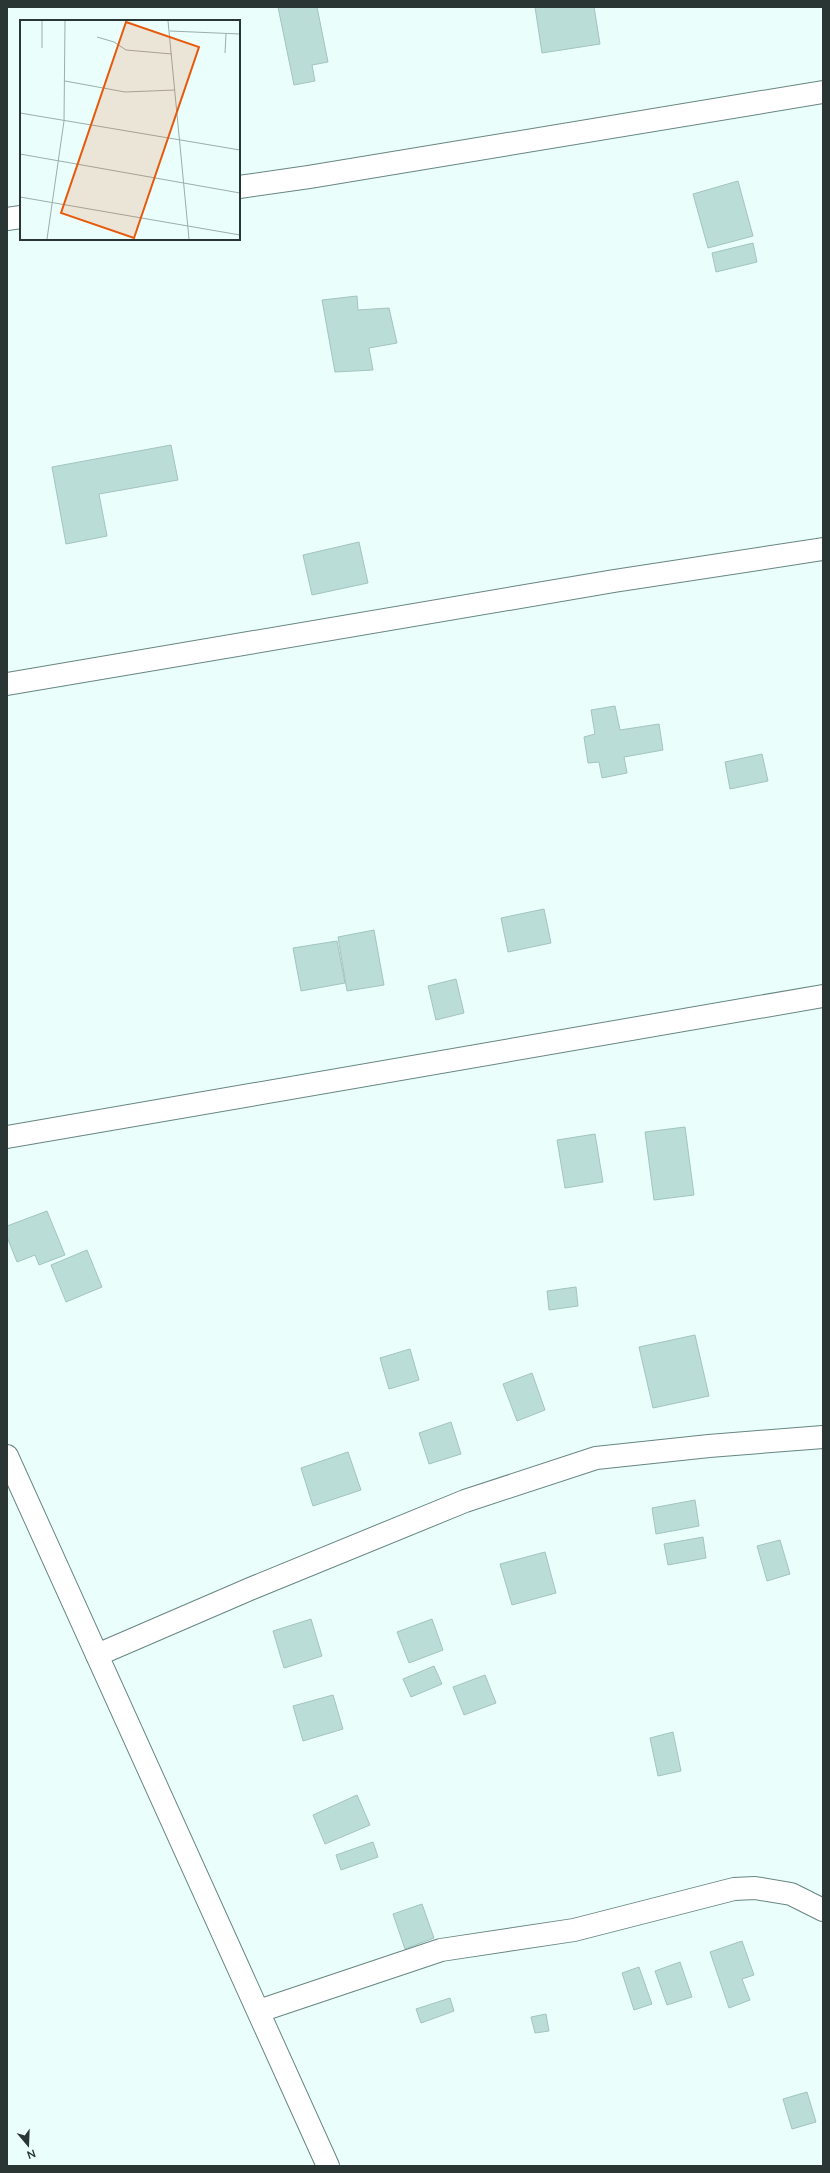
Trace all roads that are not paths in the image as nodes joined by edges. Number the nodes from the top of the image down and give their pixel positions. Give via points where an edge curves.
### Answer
1 (823, 92) edge
2 (240, 187) edge
3 (20, 217) edge
4 (7, 219) edge
5 (823, 549) edge
6 (7, 684) edge
7 (823, 996) edge
8 (7, 1137) edge
9 (823, 1437) edge
10 (7, 1456) edge
11 (97, 1655) junction
12 (823, 1910) edge
13 (259, 2012) junction
14 (328, 2166) edge

1 - 2 street
3 - 4 street
5 - 6 street via 614,581
7 - 8 street
9 - 11 street via 596,1458 465,1501
10 - 11 street
11 - 13 street
12 - 13 street via 791,1894 755,1888 734,1889 574,1930 441,1950
13 - 14 street

